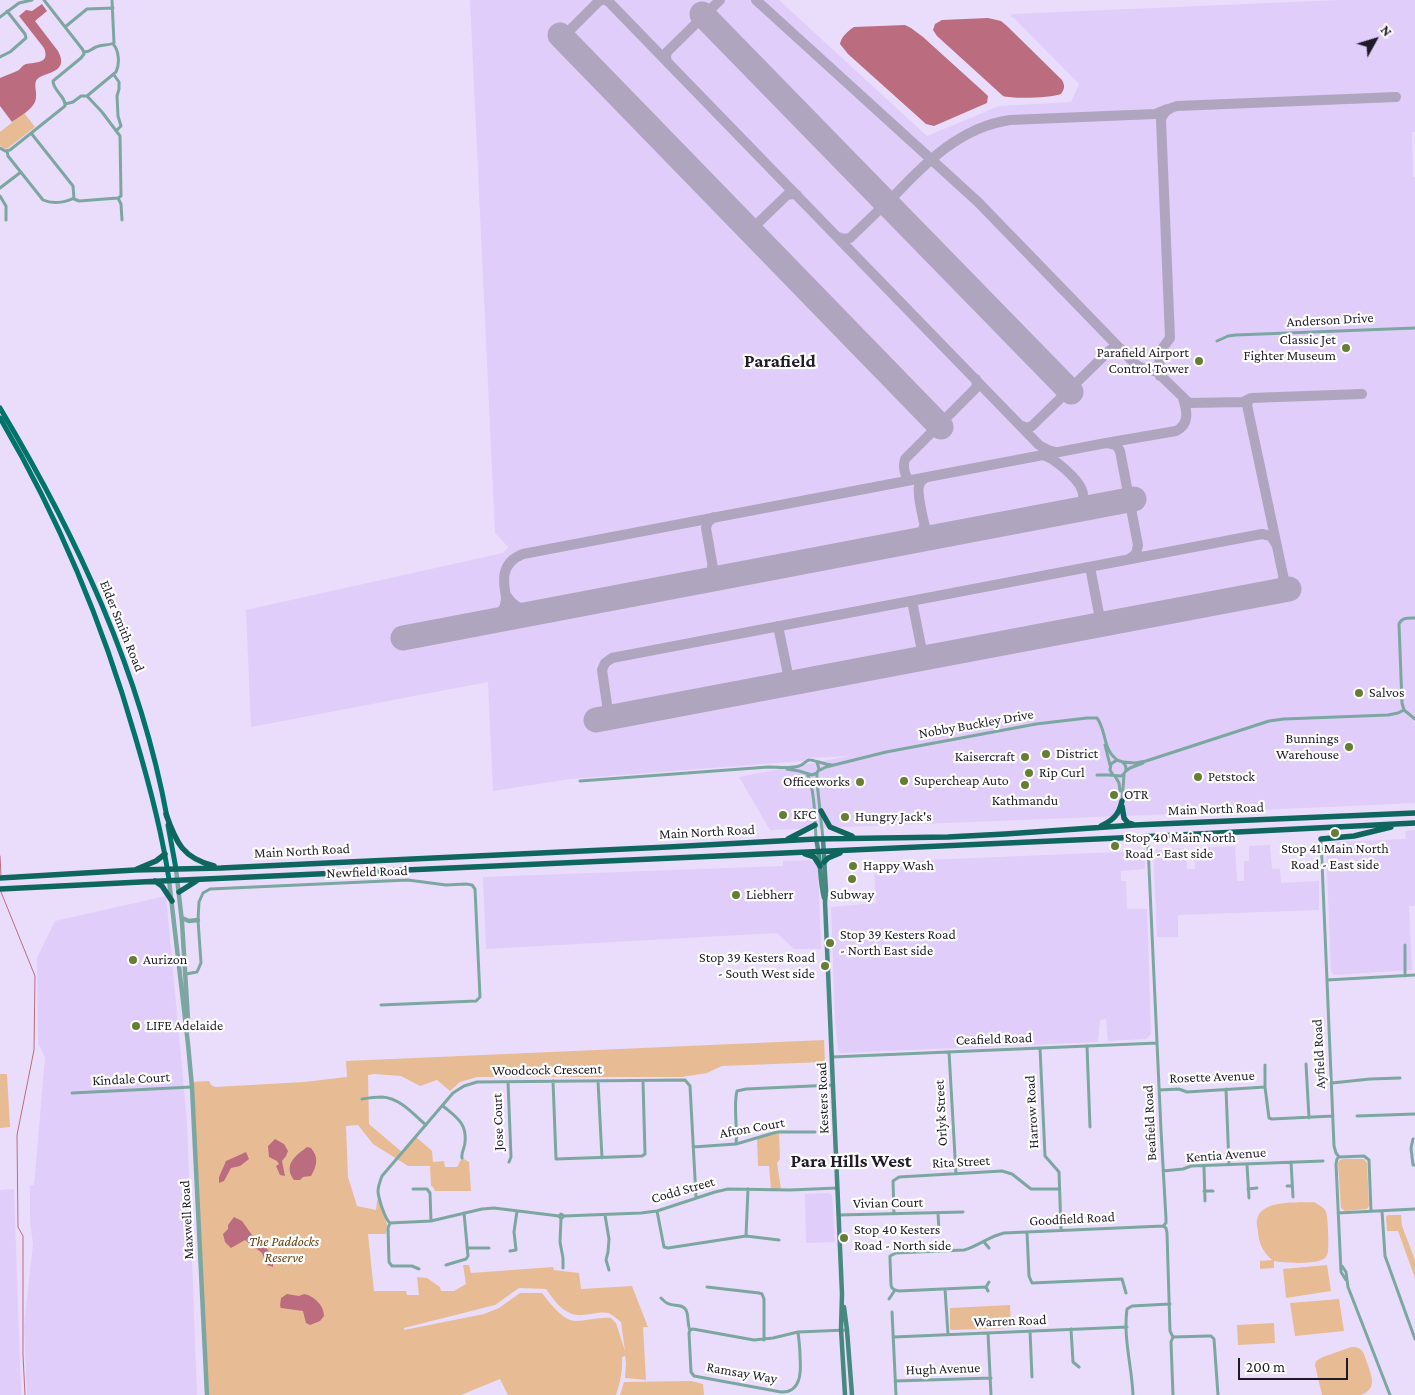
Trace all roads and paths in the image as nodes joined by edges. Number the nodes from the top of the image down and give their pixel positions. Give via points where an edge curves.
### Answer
1 (32, 0) edge
2 (44, 0) edge
3 (112, 0) edge
4 (18, 1) edge
5 (113, 8) junction
6 (7, 11) junction
7 (0, 16) edge
8 (65, 27) junction
9 (113, 44) junction
10 (84, 52) junction
11 (0, 56) edge
12 (114, 75) junction
13 (87, 96) junction
14 (65, 104) junction
15 (117, 130) junction
16 (31, 133) junction
17 (0, 148) edge
18 (7, 151) junction
19 (20, 172) junction
20 (0, 188) edge
21 (0, 196) edge
22 (74, 198) junction
23 (118, 198) junction
24 (6, 220) dead end
25 (122, 220) dead end
26 (1415, 328) edge
27 (1217, 341) dead end
28 (0, 408) edge
29 (0, 418) edge
30 (76, 568) junction
31 (88, 574) junction
32 (84, 589) junction
33 (1415, 618) edge
34 (1404, 710) junction
35 (1415, 718) edge
36 (1105, 742) junction
37 (1121, 761) junction
38 (1146, 761) junction
39 (816, 762) junction
40 (804, 764) junction
41 (835, 765) junction
42 (1110, 766) junction
43 (779, 768) junction
44 (817, 772) junction
45 (1125, 773) junction
46 (806, 774) junction
47 (1114, 776) junction
48 (580, 781) dead end
49 (1122, 800) junction
50 (820, 810) junction
51 (1415, 813) edge
52 (166, 814) junction
53 (1415, 823) edge
54 (1403, 824) junction
55 (1135, 825) junction
56 (815, 826) junction
57 (1099, 827) junction
58 (823, 838) junction
59 (855, 838) junction
60 (816, 839) junction
61 (1320, 839) joint
62 (784, 840) junction
63 (1148, 846) dead end
64 (847, 850) junction
65 (798, 852) junction
66 (821, 852) junction
67 (164, 854) junction
68 (822, 864) junction
69 (220, 868) junction
70 (176, 869) junction
71 (135, 870) junction
72 (168, 870) junction
73 (2, 878) edge
74 (200, 879) junction
75 (169, 880) junction
76 (178, 880) junction
77 (155, 881) junction
78 (2, 889) edge
79 (179, 892) junction
80 (172, 901) junction
81 (182, 918) junction
82 (198, 920) junction
83 (176, 938) junction
84 (183, 938) junction
85 (1405, 945) dead end
86 (180, 974) junction
87 (186, 974) junction
88 (1406, 976) junction
89 (1415, 976) edge
90 (1327, 980) junction
91 (381, 1005) dead end
92 (1157, 1043) junction
93 (188, 1044) junction
94 (1087, 1046) junction
95 (1040, 1048) junction
96 (949, 1052) junction
97 (832, 1057) junction
98 (1306, 1064) dead end
99 (1265, 1065) dead end
100 (1400, 1078) dead end
101 (553, 1081) junction
102 (598, 1081) junction
103 (643, 1081) junction
104 (508, 1082) junction
105 (1332, 1083) junction
106 (833, 1085) junction
107 (192, 1087) junction
108 (1265, 1087) junction
109 (1226, 1089) junction
110 (1159, 1090) junction
111 (72, 1093) dead end
112 (362, 1098) dead end
113 (443, 1106) junction
114 (1415, 1114) edge
115 (1333, 1116) junction
116 (1357, 1116) dead end
117 (1309, 1118) junction
118 (426, 1125) junction
119 (1090, 1126) dead end
120 (815, 1132) dead end
121 (1413, 1139) dead end
122 (736, 1144) junction
123 (693, 1147) junction
124 (1339, 1157) junction
125 (462, 1158) dead end
126 (602, 1158) junction
127 (1323, 1161) dead end
128 (509, 1162) dead end
129 (1291, 1162) junction
130 (1229, 1165) junction
131 (1247, 1165) junction
132 (1415, 1165) edge
133 (1204, 1167) junction
134 (1163, 1171) junction
135 (956, 1174) junction
136 (1287, 1186) dead end
137 (1292, 1186) junction
138 (838, 1188) junction
139 (1257, 1188) dead end
140 (413, 1189) dead end
141 (1248, 1189) junction
142 (748, 1190) junction
143 (1059, 1190) junction
144 (1204, 1191) junction
145 (1213, 1191) dead end
146 (1293, 1197) dead end
147 (696, 1198) junction
148 (1249, 1198) dead end
149 (1205, 1201) dead end
150 (1415, 1209) edge
151 (657, 1210) junction
152 (1382, 1210) junction
153 (517, 1211) junction
154 (1372, 1211) junction
155 (962, 1212) dead end
156 (464, 1213) junction
157 (938, 1213) junction
158 (1338, 1213) junction
159 (605, 1214) junction
160 (894, 1214) junction
161 (839, 1215) junction
162 (561, 1217) junction
163 (430, 1221) junction
164 (390, 1223) junction
165 (1163, 1226) junction
166 (1061, 1230) junction
167 (939, 1231) dead end
168 (1027, 1232) junction
169 (746, 1236) junction
170 (780, 1240) dead end
171 (984, 1242) junction
172 (467, 1248) junction
173 (489, 1248) dead end
174 (989, 1248) dead end
175 (510, 1251) dead end
176 (446, 1265) dead end
177 (563, 1268) dead end
178 (418, 1270) dead end
179 (609, 1270) dead end
180 (989, 1282) dead end
181 (707, 1287) dead end
182 (945, 1289) junction
183 (895, 1290) junction
184 (1126, 1293) dead end
185 (661, 1298) dead end
186 (889, 1298) dead end
187 (1170, 1304) junction
188 (892, 1312) dead end
189 (1127, 1327) junction
190 (1071, 1329) junction
191 (690, 1330) junction
192 (844, 1330) junction
193 (1030, 1331) junction
194 (798, 1332) junction
195 (988, 1333) junction
196 (948, 1334) junction
197 (894, 1337) junction
198 (1173, 1338) junction
199 (1415, 1339) edge
200 (764, 1340) junction
201 (1079, 1367) dead end
202 (1032, 1377) dead end
203 (990, 1378) junction
204 (895, 1381) junction
205 (206, 1395) edge
206 (845, 1395) edge
207 (852, 1395) edge
208 (896, 1395) edge
209 (992, 1395) edge
210 (1133, 1395) edge
211 (1173, 1395) edge
212 (1218, 1395) edge
213 (1389, 1395) edge

1 - 4 street
2 - 8 street
3 - 5 street
4 - 6 street
5 - 8 street via 87,9
5 - 9 street
6 - 7 street
6 - 11 street via 26,38
8 - 10 street
9 - 10 street
9 - 12 street via 118,52 118,68
10 - 14 street via 53,81
12 - 13 street
12 - 15 street via 120,89 117,96 120,126
13 - 14 street
13 - 15 street
14 - 16 street
15 - 23 street via 121,138 121,196
16 - 18 street
16 - 22 street via 73,186
17 - 18 street
18 - 19 street
19 - 20 street
19 - 22 street via 45,201 65,202
21 - 24 street via 6,206
22 - 23 street
23 - 25 street
26 - 27 street, Anderson Drive via 1236,335
28 - 31 main road, Elder Smith Road via 56,506
29 - 30 main road, Elder Smith Road via 54,518
30 - 31 main road
30 - 32 main road, Elder Smith Road
31 - 32 main road
31 - 52 main road, Elder Smith Road via 132,684 156,762
32 - 67 main road, Elder Smith Road via 121,686 149,783
33 - 34 street via 1405,618 1399,624
34 - 35 street
34 - 38 street via 1388,715 1269,721
36 - 37 street, Nobby Buckley Drive via 1110,754
36 - 41 street, Nobby Buckley Drive via 1100,722 1087,718 905,748
36 - 42 street, Nobby Buckley Drive
37 - 38 street
37 - 42 street
37 - 45 street via 1126,766
38 - 45 street
39 - 40 street via 809,760
39 - 41 street, Nobby Buckley Drive
39 - 44 street
40 - 43 street
40 - 46 street
41 - 44 street, Nobby Buckley Drive
42 - 47 street
42 - 47 street via 1097,775
43 - 46 street
43 - 48 street
44 - 46 street
44 - 50 street, Kesters Road
45 - 47 street
45 - 49 street
46 - 56 street, Kesters Road via 812,792
47 - 49 street via 1119,782
49 - 55 highway via 1124,818
49 - 57 highway via 1114,819
50 - 58 street, Kesters Road
50 - 59 highway via 830,826
51 - 55 highway, Main North Road
52 - 69 highway via 177,842 186,853 202,863
52 - 70 main road, Elder Smith Road
53 - 54 highway, Main North Road
54 - 61 highway via 1354,836
54 - 64 highway, Main North Road
55 - 57 highway, Main North Road
56 - 60 street, Kesters Road
56 - 62 highway
57 - 59 highway, Main North Road via 957,836
58 - 59 highway, Main North Road
58 - 60 highway, Main North Road
58 - 66 main road, Kesters Road
60 - 62 highway, Main North Road
60 - 66 main road, Kesters Road
61 - 90 street, Ayfield Road
62 - 69 highway, Main North Road
63 - 92 street, Beafield Road
64 - 66 highway, Main North Road
64 - 68 highway
65 - 66 highway, Main North Road
65 - 68 highway via 814,857
65 - 74 highway, Main North Road
66 - 68 main road, Kesters Road
67 - 71 highway
67 - 72 main road, Elder Smith Road
68 - 97 main road, Kesters Road
69 - 70 highway, Main North Road
70 - 72 highway, Main North Road
70 - 76 street, Maxwell Road
71 - 72 highway, Main North Road
71 - 73 highway, Main North Road
72 - 75 main road, Elder Smith Road
74 - 76 highway, Main North Road
74 - 79 highway
75 - 76 highway, Main North Road
75 - 77 highway, Main North Road
75 - 80 street, Maxwell Road
76 - 79 street, Maxwell Road
77 - 78 highway, Main North Road
77 - 80 highway
79 - 81 street, Maxwell Road
80 - 83 street, Maxwell Road
81 - 82 street
81 - 84 street, Maxwell Road
82 - 87 street, Newfield Road via 201,963 197,972
82 - 91 street, Newfield Road via 198,902 210,889 408,880 446,886 472,885 475,889 480,997 476,1000
83 - 84 street
83 - 86 street, Maxwell Road
84 - 87 street, Maxwell Road
85 - 88 street
86 - 87 street
86 - 93 street, Maxwell Road
87 - 93 street, Maxwell Road
88 - 89 street
88 - 90 street
90 - 105 street, Ayfield Road
92 - 94 street, Ceafield Road
92 - 110 street, Beafield Road
93 - 107 street, Maxwell Road
94 - 95 street, Ceafield Road
94 - 119 street
95 - 96 street, Ceafield Road
95 - 143 street, Harrow Road via 1045,1156 1059,1172
96 - 97 street, Ceafield Road
96 - 135 street, Orlyk Street
97 - 106 main road, Kesters Road
98 - 117 street
99 - 108 street
100 - 105 street
101 - 102 street, Woodcock Crescent
101 - 104 street, Woodcock Crescent
101 - 126 street via 556,1159
102 - 103 street, Woodcock Crescent
102 - 126 street
103 - 123 street, Woodcock Crescent via 688,1082
103 - 126 street via 645,1154
104 - 113 street, Woodcock Crescent via 477,1082 464,1086 453,1093
104 - 128 street, Jose Court
105 - 115 street, Ayfield Road
106 - 122 street via 737,1091
106 - 138 main road, Kesters Road
107 - 111 street, Kindale Court
107 - 205 street, Maxwell Road
108 - 109 street, Rosette Avenue
108 - 117 street via 1269,1118
109 - 110 street, Rosette Avenue
109 - 130 street
110 - 134 street, Beafield Road
112 - 118 street via 390,1098
113 - 118 street, Woodcock Crescent
113 - 125 street via 458,1118 465,1130
114 - 116 street
115 - 117 street
115 - 124 street, Ayfield Road via 1335,1150
118 - 164 street, Woodcock Crescent via 380,1182 379,1196 386,1220
120 - 122 street, Afton Court via 777,1132
121 - 132 street via 1411,1148
122 - 123 street, Afton Court
123 - 147 street, Woodcock Crescent
124 - 154 street via 1364,1156 1369,1160
124 - 158 street, Ayfield Road via 1336,1164
127 - 129 street, Kentia Avenue
129 - 131 street, Kentia Avenue
129 - 137 street
130 - 131 street, Kentia Avenue
130 - 133 street, Kentia Avenue
131 - 141 street
133 - 134 street, Kentia Avenue
133 - 144 street
134 - 165 street, Beafield Road via 1166,1223
135 - 143 street, Rita Street via 1002,1171 1012,1174 1031,1189
135 - 160 street, Rita Street via 899,1177 893,1181
136 - 137 street
137 - 146 street
138 - 142 street, Codd Street
138 - 161 main road, Kesters Road
139 - 141 street
140 - 163 street via 427,1189 430,1193
141 - 148 street
142 - 147 street, Codd Street via 722,1190
142 - 169 street
143 - 166 street, Harrow Road
144 - 145 street
144 - 149 street
147 - 151 street, Codd Street
150 - 152 street
151 - 159 street, Codd Street
151 - 169 street via 664,1247
152 - 154 street
152 - 199 street via 1385,1256
153 - 156 street, Codd Street via 494,1208
153 - 162 street, Codd Street
153 - 175 street via 516,1250
154 - 158 street
155 - 157 street, Vivian Court
156 - 163 street, Codd Street
156 - 172 street
157 - 160 street, Vivian Court
157 - 167 street, Vivian Court
158 - 213 street, Ayfield Road via 1342,1274
159 - 162 street, Codd Street
159 - 179 street
160 - 161 street, Vivian Court
161 - 192 main road, Kesters Road
162 - 177 street
163 - 164 street, Codd Street
164 - 178 street via 389,1262 392,1266 412,1266
165 - 166 street, Goodfield Road
165 - 187 street, Beafield Road via 1167,1230
166 - 168 street, Goodfield Road
168 - 171 street, Goodfield Road via 1004,1233
168 - 184 street via 1029,1280 1032,1283 1122,1279
169 - 170 street
171 - 174 street
171 - 183 street, Goodfield Road via 964,1250 892,1254 891,1285
172 - 173 street
172 - 176 street via 466,1259
180 - 182 street via 988,1289
181 - 200 street via 762,1294
182 - 183 street
182 - 196 street
183 - 186 street
185 - 191 street via 686,1311
187 - 189 street via 1128,1308
187 - 198 street, Beafield Road
188 - 197 street
189 - 190 street, Warren Road
189 - 210 street
190 - 193 street, Warren Road
190 - 201 street via 1072,1362
191 - 194 street, Ramsay Way via 691,1372 694,1376 785,1392 796,1386 800,1377
191 - 200 street
192 - 194 street
192 - 206 main road, Kesters Road
192 - 207 main road, Kesters Road
193 - 195 street, Warren Road
193 - 202 street
194 - 200 street
195 - 196 street, Warren Road
195 - 203 street
196 - 197 street, Warren Road
197 - 204 street
198 - 211 street, Beafield Road via 1170,1342
198 - 212 street via 1211,1336 1214,1339
203 - 204 street, Hugh Avenue
203 - 209 street
204 - 208 street

